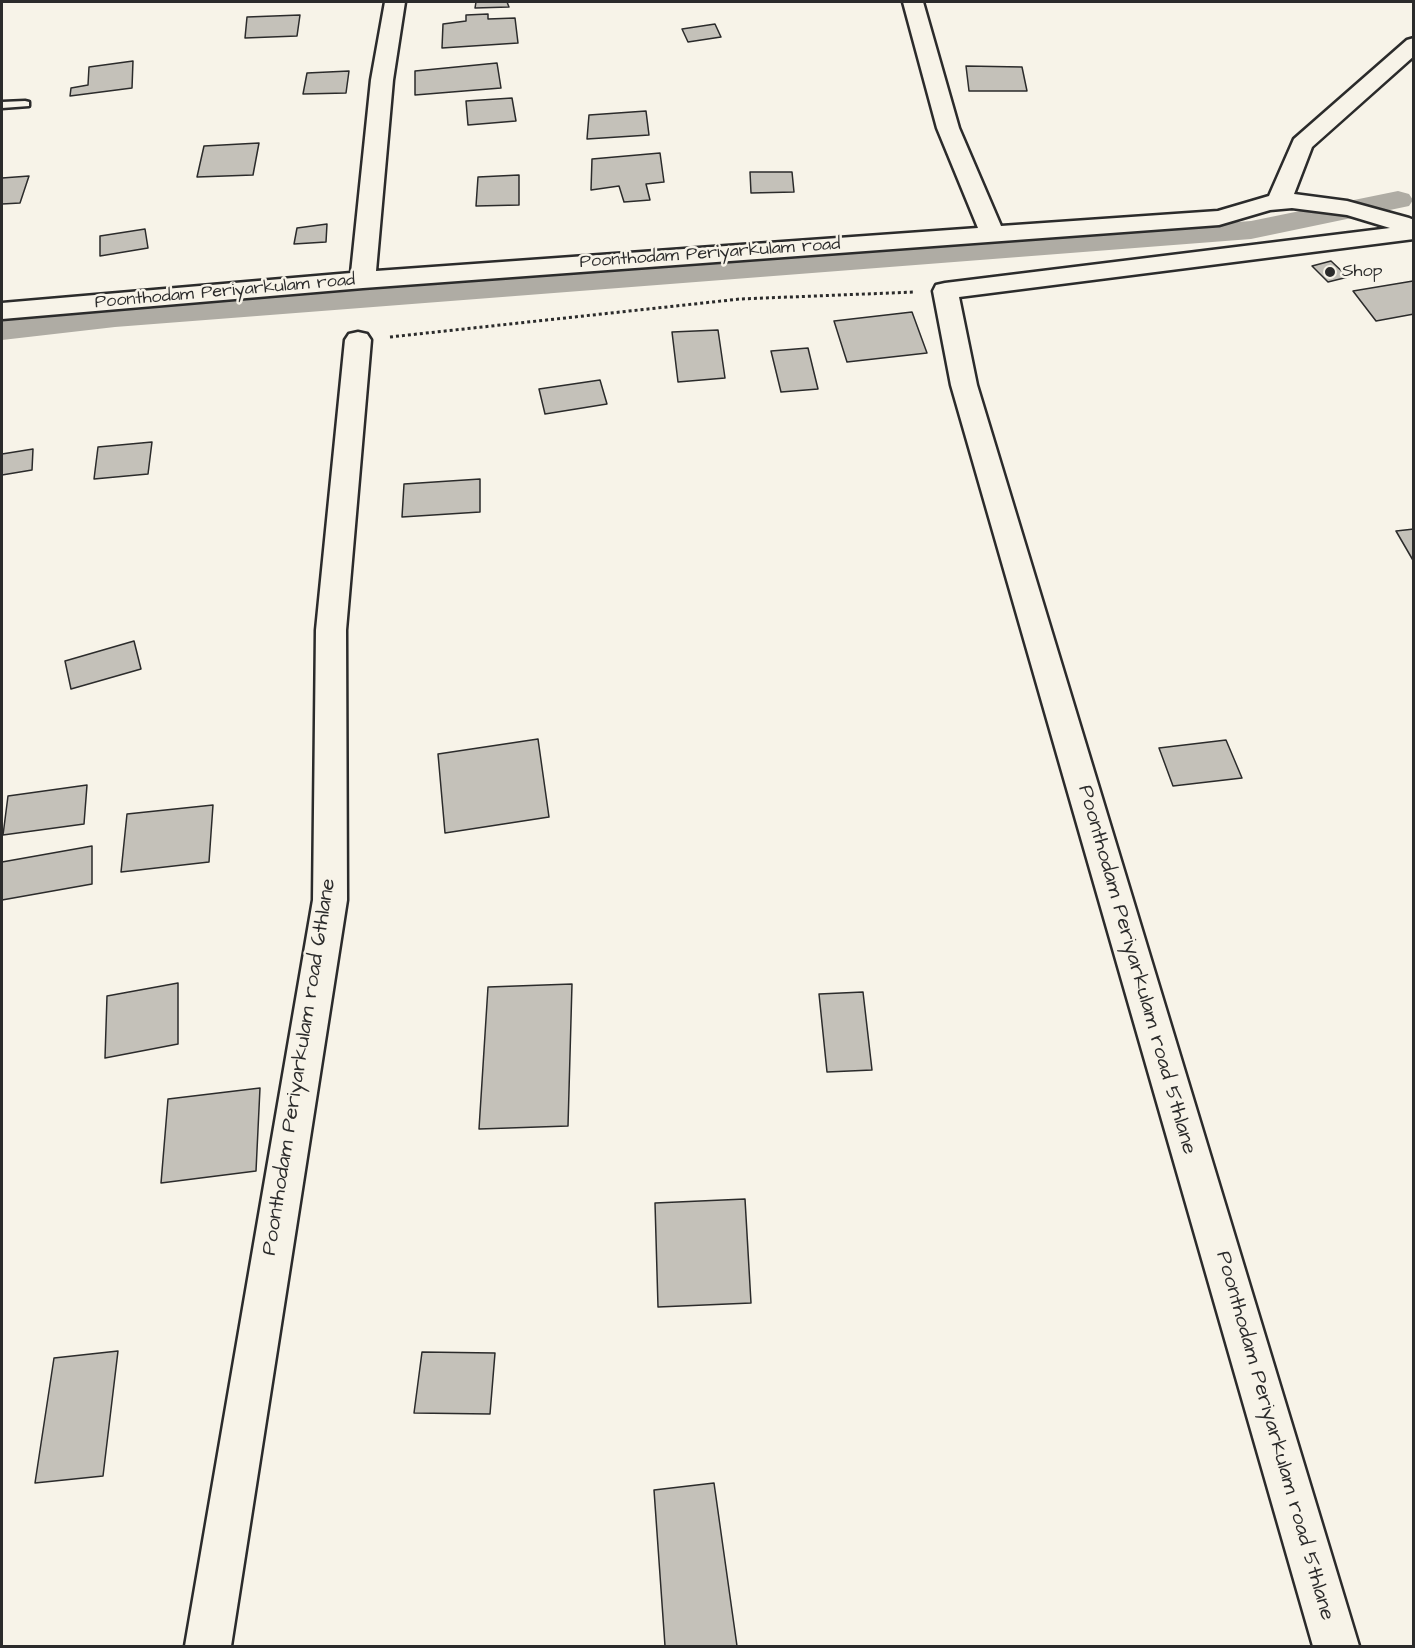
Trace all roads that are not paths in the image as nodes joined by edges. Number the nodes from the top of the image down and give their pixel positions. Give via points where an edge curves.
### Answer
1 (395, 2) edge
2 (914, 2) edge
3 (1413, 44) edge
4 (25, 104) dead end
5 (2, 105) edge
6 (1279, 202) junction
7 (1413, 231) edge
8 (992, 233) junction
9 (363, 280) junction
10 (2, 311) edge
11 (358, 340) road end
12 (208, 1647) edge
13 (1336, 1647) edge

1 - 9 street via 382,80
2 - 8 street via 948,128
3 - 6 street via 1302,144
4 - 5 lane
6 - 7 street, Poonthodam Periyarkulam road via 1321,205 1389,218
6 - 8 street, Poonthodam Periyarkulam road via 1219,218
7 - 13 street, Poonthodam Periyarkulam road 5thlane via 945,291 964,386
8 - 9 street, Poonthodam Periyarkulam road
9 - 10 street, Poonthodam Periyarkulam road
11 - 12 street, Poonthodam Periyarkulam road 6thlane via 331,630 330,900

